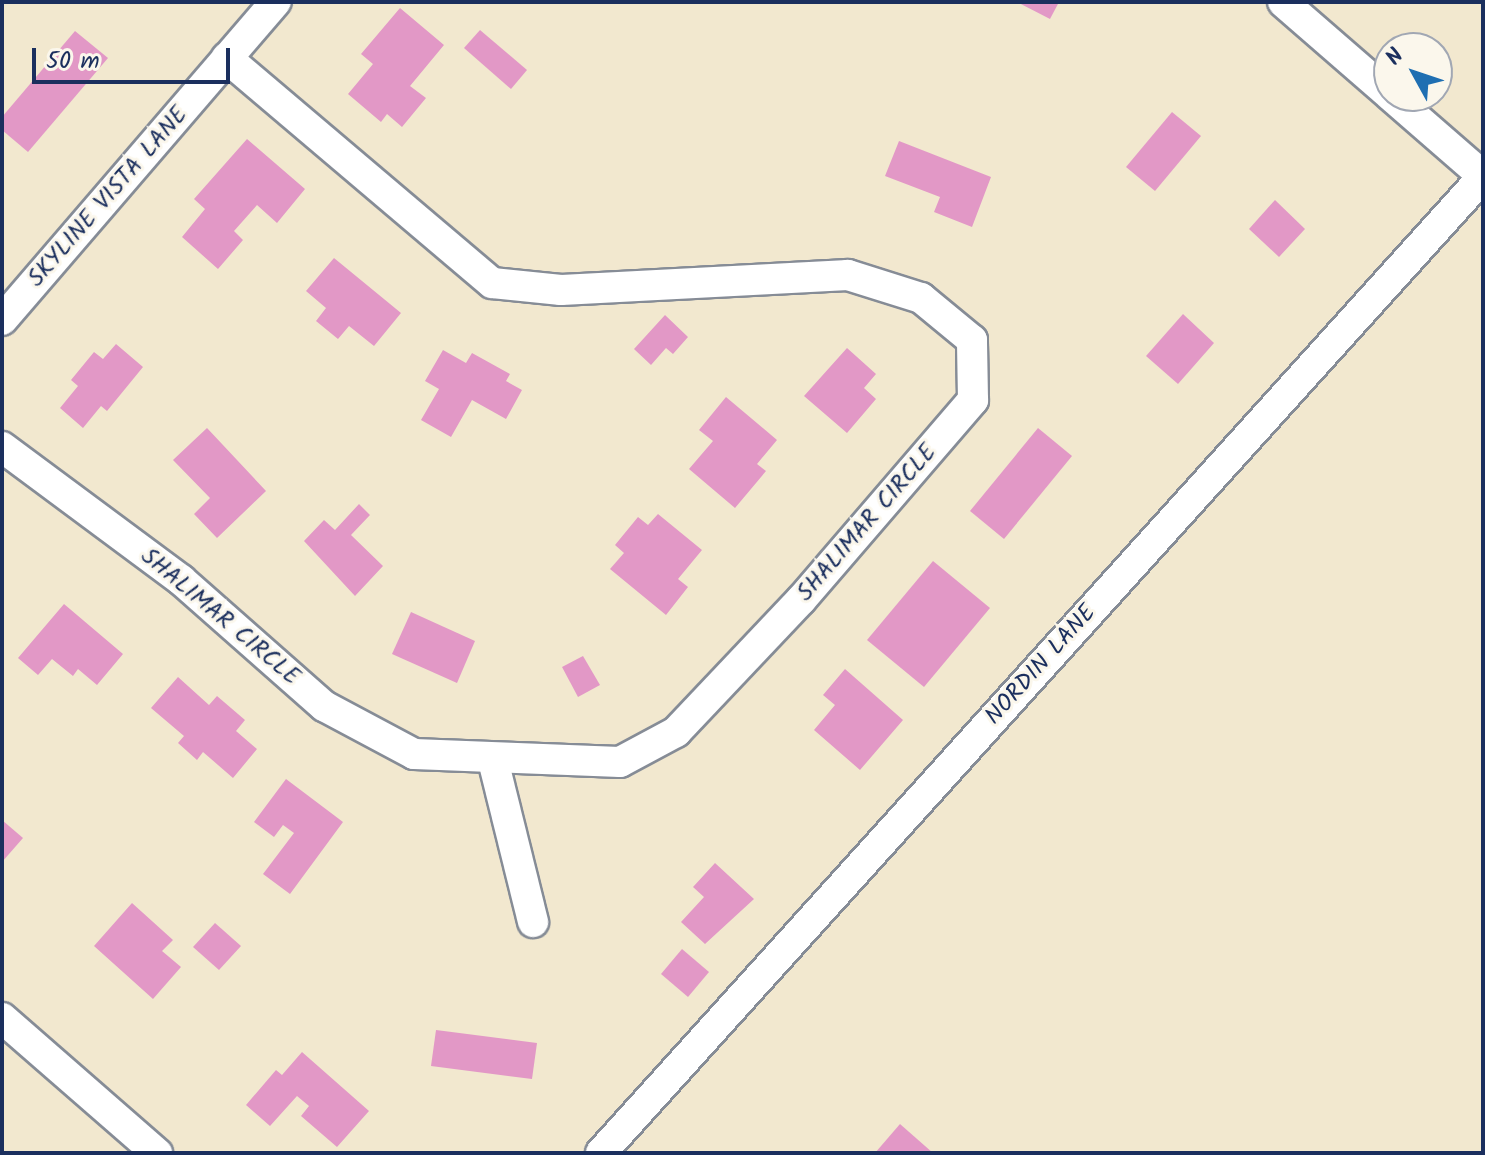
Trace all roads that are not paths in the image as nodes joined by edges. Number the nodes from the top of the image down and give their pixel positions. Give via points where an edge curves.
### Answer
1 (276, 2) edge
2 (1283, 2) edge
3 (227, 58) junction
4 (1373, 80) edge
5 (1410, 112) edge
6 (1483, 176) edge
7 (2, 320) edge
8 (2, 447) edge
9 (493, 760) junction
10 (533, 922) dead end
11 (2, 1018) edge
12 (157, 1153) edge
13 (601, 1153) edge

1 - 3 street, SKYLINE VISTA LANE
2 - 4 street
3 - 7 street, SKYLINE VISTA LANE
3 - 9 street, SHALIMAR CIRCLE via 492,283 561,290 848,275 921,298 972,340 973,400 801,600 676,732 620,762
5 - 6 street
6 - 13 street, NORDIN LANE
8 - 9 street, SHALIMAR CIRCLE via 181,580 324,706 414,754
9 - 10 street
11 - 12 street

